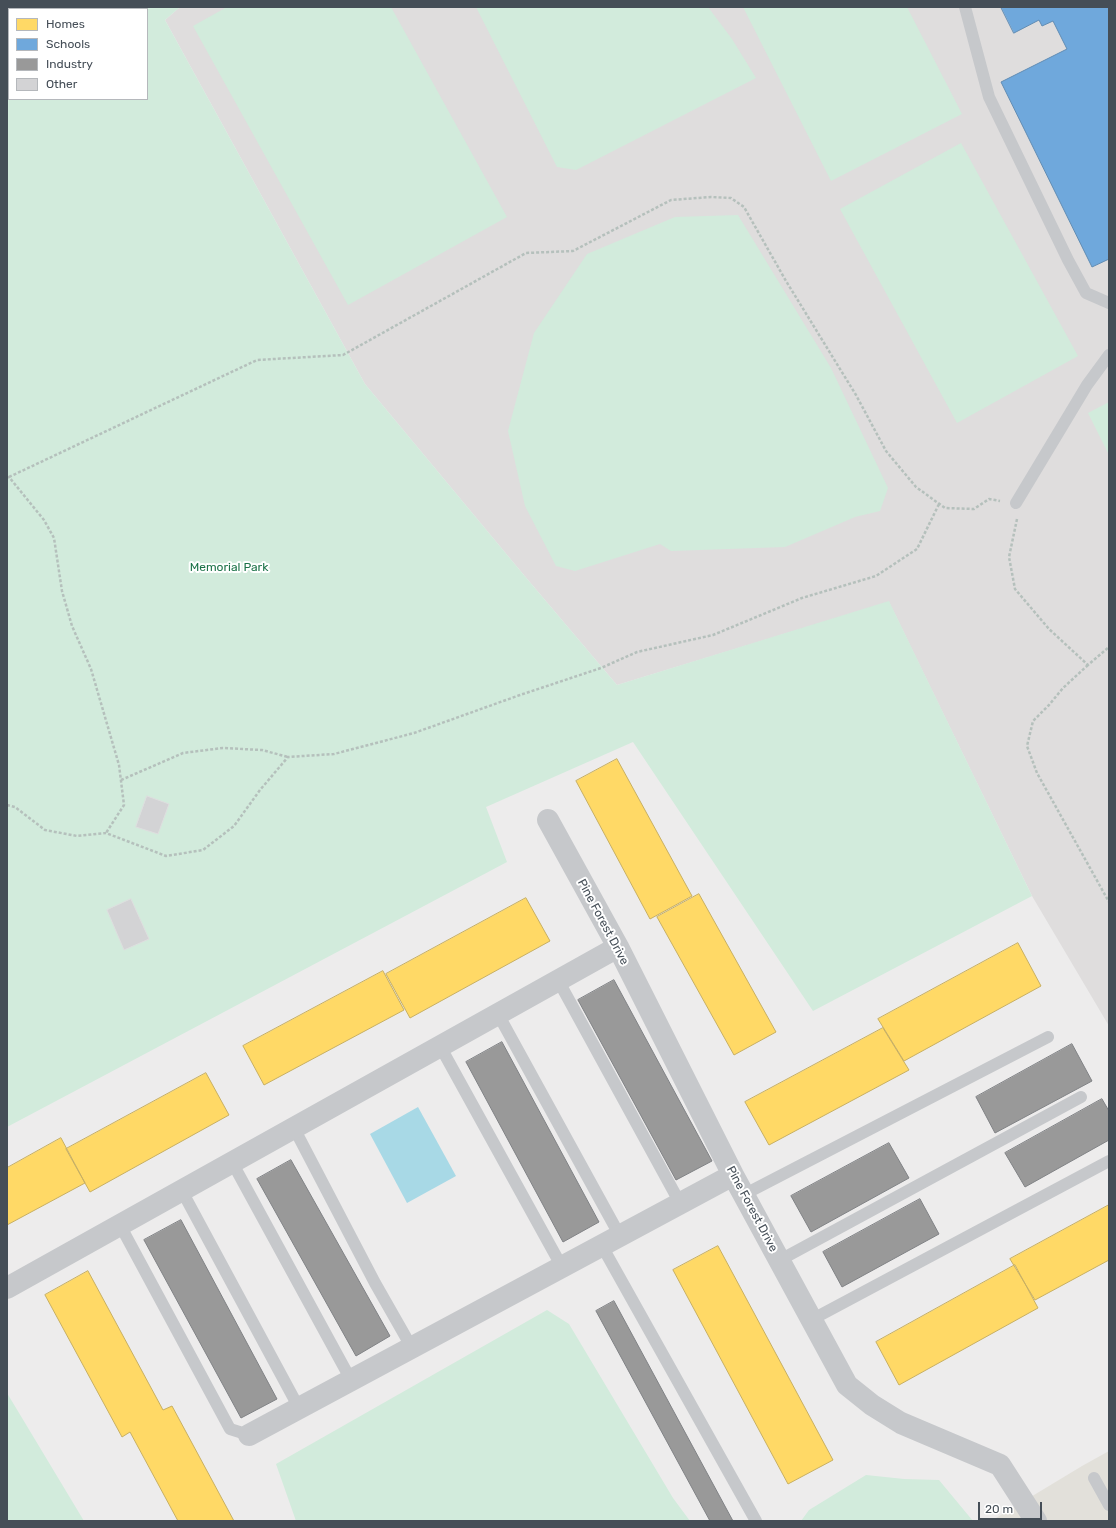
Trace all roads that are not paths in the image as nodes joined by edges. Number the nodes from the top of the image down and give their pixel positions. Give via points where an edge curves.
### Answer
1 (966, 7) edge
2 (1109, 303) edge
3 (1109, 355) edge
4 (1016, 504) road end
5 (548, 820) dead end
6 (618, 947) junction
7 (558, 980) junction
8 (498, 1014) junction
9 (1048, 1036) dead end
10 (440, 1046) junction
11 (1081, 1097) dead end
12 (294, 1128) junction
13 (1109, 1161) edge
14 (232, 1162) junction
15 (733, 1175) junction
16 (182, 1191) junction
17 (745, 1194) junction
18 (680, 1204) junction
19 (120, 1225) junction
20 (611, 1241) junction
21 (780, 1260) junction
22 (562, 1267) junction
23 (7, 1288) edge
24 (811, 1320) junction
25 (412, 1348) junction
26 (351, 1380) junction
27 (299, 1408) junction
28 (249, 1435) joint
29 (1094, 1478) dead end
30 (1109, 1505) edge
31 (756, 1521) edge
32 (1036, 1521) edge

1 - 2 lane via 978,60 992,104 1086,293
3 - 4 lane via 1087,385
5 - 6 street, Pine Forest Drive
6 - 7 street
6 - 15 street, Pine Forest Drive
7 - 8 street
7 - 18 lane
8 - 10 street
8 - 20 lane
9 - 17 lane
10 - 12 street
10 - 22 lane
11 - 21 lane
12 - 14 street
12 - 25 lane
13 - 24 lane
14 - 16 street
14 - 26 lane
15 - 17 street, Pine Forest Drive
15 - 18 street
16 - 19 street
16 - 27 lane
17 - 21 street, Pine Forest Drive
18 - 20 street
19 - 23 street
19 - 28 lane via 230,1429
20 - 22 street
20 - 31 lane
21 - 24 street, Pine Forest Drive
22 - 25 street
24 - 32 street, Pine Forest Drive via 847,1386 901,1423 1000,1464
25 - 26 street
26 - 27 street
27 - 28 street
29 - 30 lane

